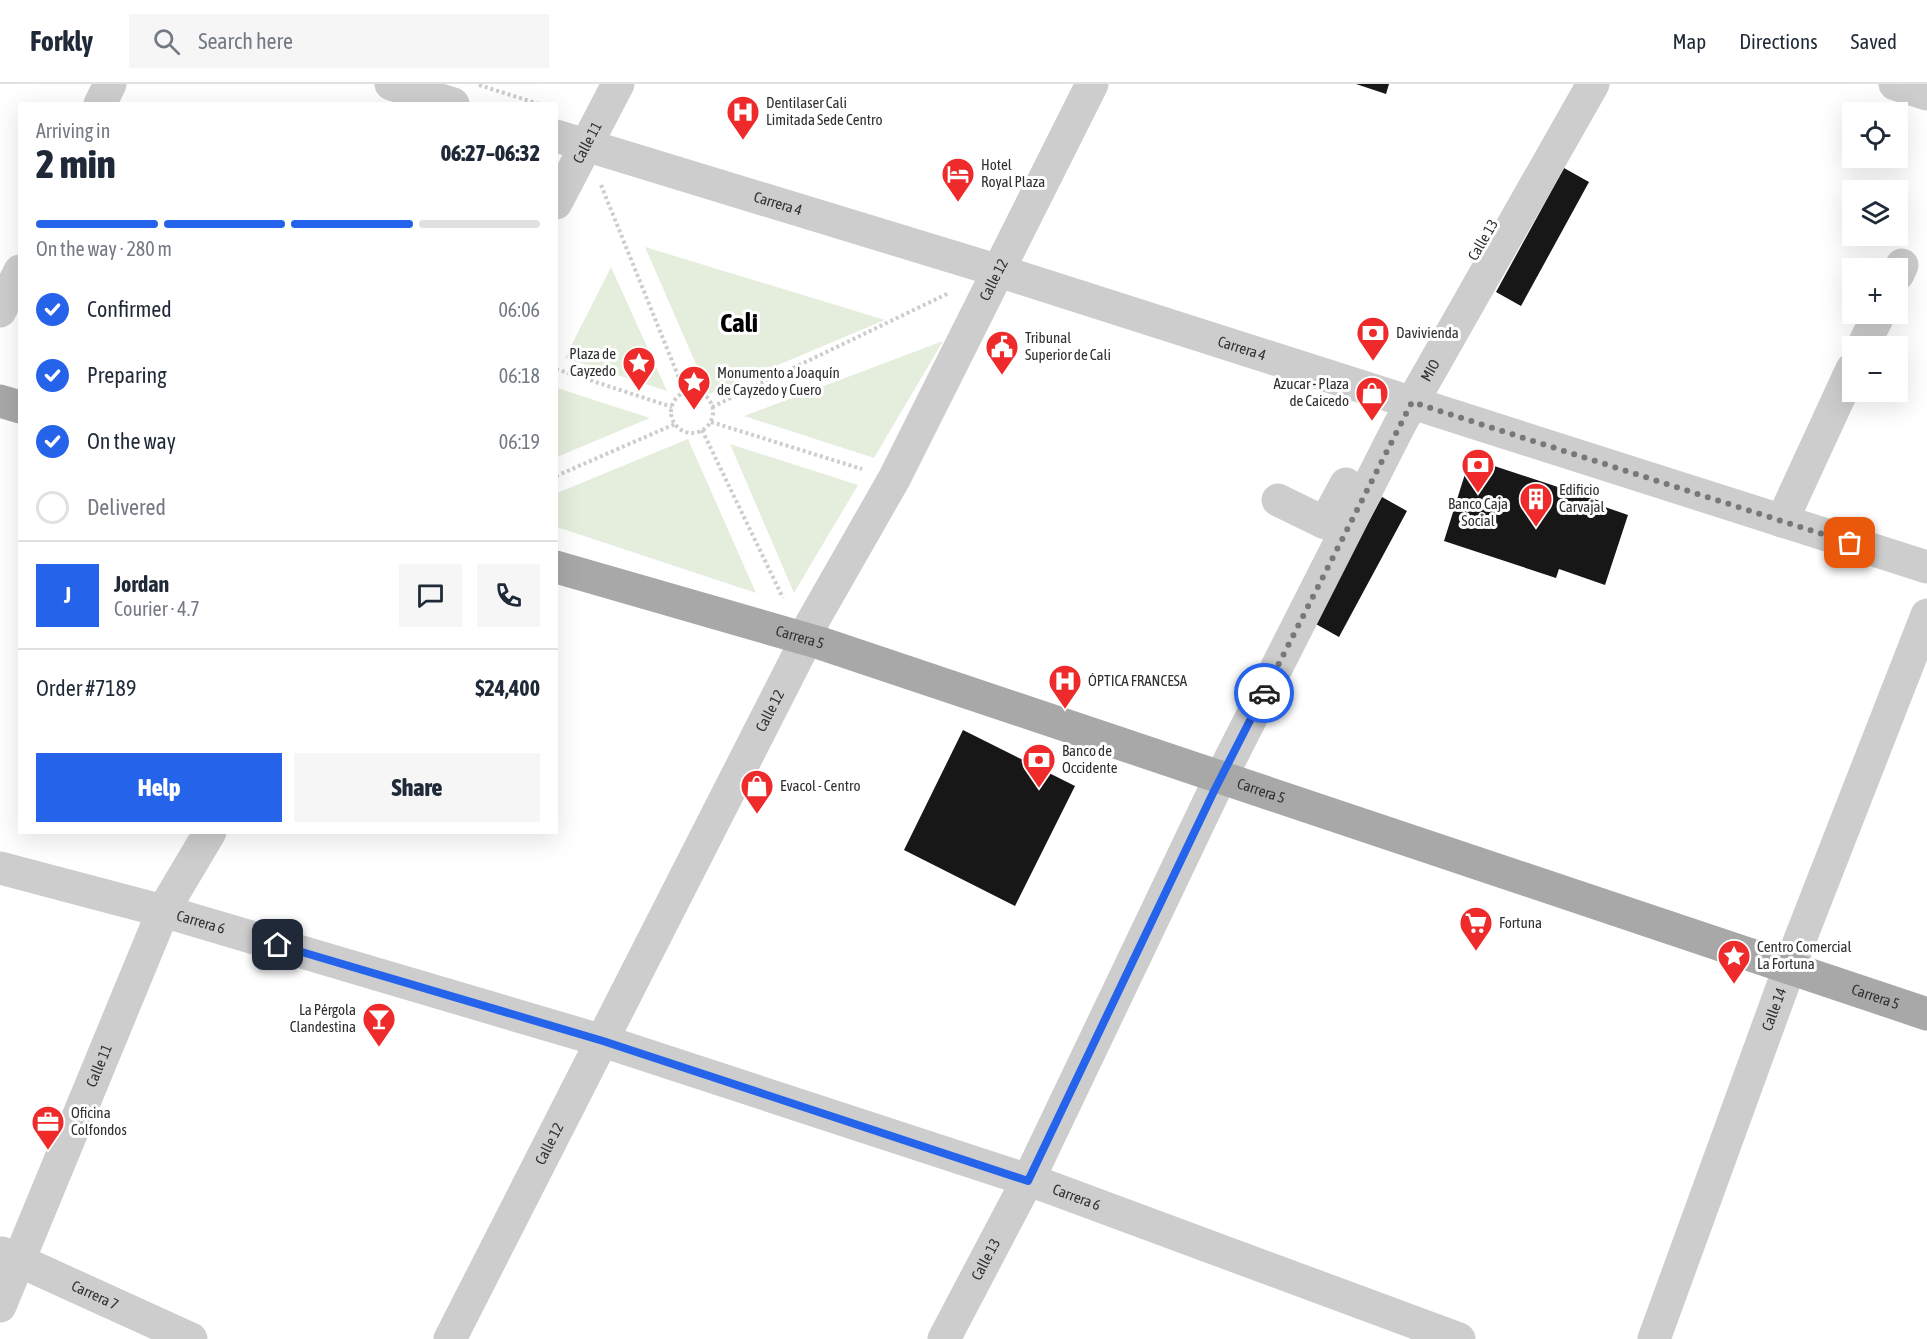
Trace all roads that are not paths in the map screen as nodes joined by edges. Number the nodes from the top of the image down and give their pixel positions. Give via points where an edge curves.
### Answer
1 (110, 84) edge
2 (391, 84) edge
3 (618, 84) edge
4 (1092, 84) edge
5 (1574, 84) edge
6 (1593, 84) edge
7 (1895, 84) edge
8 (1927, 94) edge
9 (101, 102) edge
10 (447, 102) edge
11 (571, 141) edge
12 (558, 195) edge
13 (999, 271) junction
14 (18, 274) edge
15 (0, 311) edge
16 (1842, 391) edge
17 (1402, 399) junction
18 (0, 401) edge
19 (18, 406) edge
20 (1278, 500) dead end
21 (1782, 521) junction
22 (1927, 567) edge
23 (558, 568) edge
24 (1927, 615) edge
25 (805, 639) junction
26 (1230, 783) junction
27 (209, 834) edge
28 (0, 868) edge
29 (163, 911) junction
30 (1790, 969) junction
31 (1927, 1014) edge
32 (603, 1041) junction
33 (1037, 1189) junction
34 (10, 1257) edge
35 (0, 1306) edge
36 (191, 1339) edge
37 (450, 1339) edge
38 (944, 1339) edge
39 (967, 1339) edge
40 (1459, 1339) edge
41 (1654, 1339) edge

1 - 9 street
2 - 10 street
3 - 11 street, Calle 11
4 - 13 street, Calle 12
5 - 17 street, Calle 13
6 - 17 street, MIO
7 - 8 street
11 - 12 street, Calle 11
11 - 13 street, Carrera 4
13 - 17 street, Carrera 4
13 - 25 street, Calle 12 via 894,479
14 - 15 street
16 - 21 street
17 - 20 street via 1325,523
17 - 21 street, Carrera 4
17 - 26 street, MIO
18 - 19 main road
21 - 22 street, Carrera 4
23 - 25 main road, Carrera 5
24 - 30 street, Calle 14
25 - 26 main road, Carrera 5
25 - 32 street, Calle 12
26 - 30 main road, Carrera 5
26 - 33 street, MIO
27 - 29 street, Calle 11
28 - 29 street, Carrera 6
29 - 32 street, Carrera 6
29 - 34 street, Calle 11
30 - 31 main road, Carrera 5
30 - 41 street, Calle 14
32 - 33 street, Carrera 6
32 - 37 street, Calle 12
33 - 38 street, Calle 13
33 - 39 street, Calle 13
33 - 40 street, Carrera 6
34 - 35 street, Calle 11
34 - 36 street, Carrera 7

